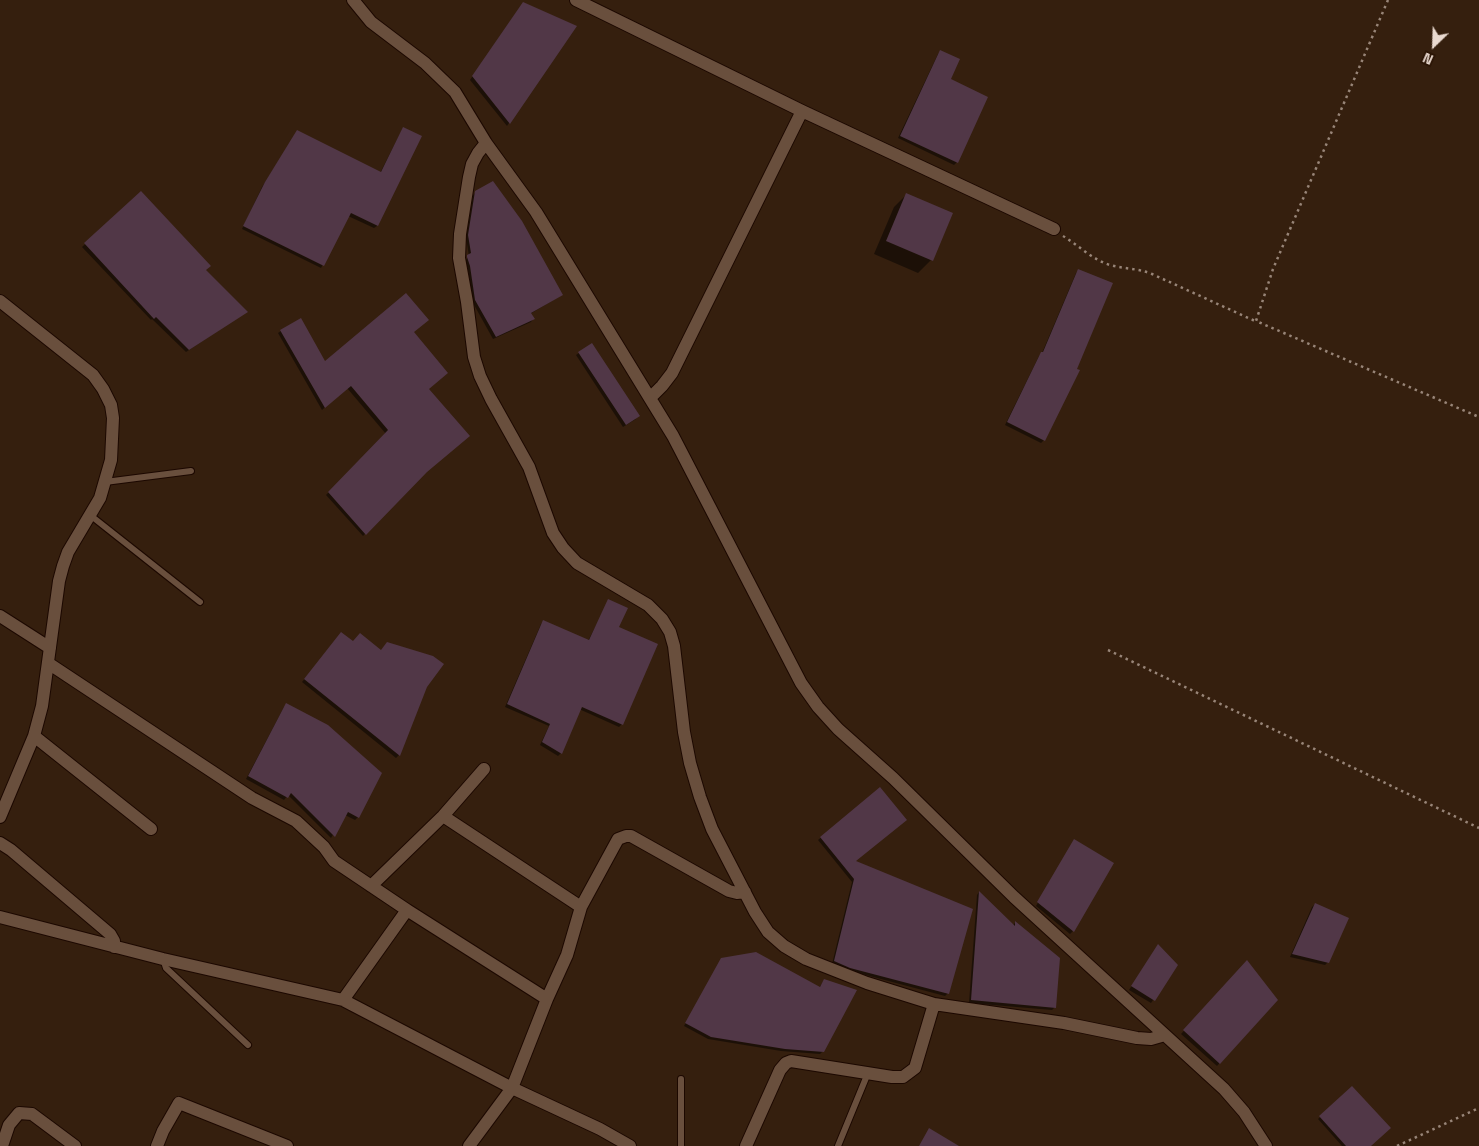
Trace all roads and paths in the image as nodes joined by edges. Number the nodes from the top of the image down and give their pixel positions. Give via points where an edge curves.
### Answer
1 (354, 0) edge
2 (576, 0) edge
3 (1388, 0) edge
4 (802, 111) junction
5 (486, 144) junction
6 (1054, 229) joint
7 (0, 301) edge
8 (1256, 321) junction
9 (650, 398) junction
10 (1479, 417) edge
11 (191, 471) dead end
12 (105, 482) junction
13 (90, 515) junction
14 (200, 602) dead end
15 (0, 616) edge
16 (50, 648) junction
17 (1108, 650) dead end
18 (48, 663) junction
19 (34, 736) junction
20 (484, 769) dead end
21 (443, 816) junction
22 (0, 817) edge
23 (1479, 828) edge
24 (151, 829) dead end
25 (0, 843) edge
26 (371, 886) junction
27 (745, 892) junction
28 (581, 907) junction
29 (407, 910) junction
30 (0, 917) edge
31 (114, 947) junction
32 (163, 959) junction
33 (547, 998) junction
34 (343, 1000) junction
35 (934, 1004) junction
36 (1165, 1036) junction
37 (248, 1045) dead end
38 (868, 1073) junction
39 (681, 1079) dead end
40 (512, 1088) junction
41 (1479, 1108) edge
42 (2, 1146) edge
43 (74, 1146) edge
44 (157, 1146) edge
45 (287, 1146) edge
46 (469, 1146) edge
47 (630, 1146) edge
48 (681, 1146) edge
49 (746, 1146) edge
50 (838, 1146) edge
51 (1266, 1146) edge
52 (1397, 1146) edge

1 - 5 street via 371,22 425,63 455,92
2 - 4 street
3 - 8 path via 1273,269
4 - 6 street
4 - 9 street via 672,373
5 - 9 street via 536,212
5 - 27 street via 472,164 459,258 474,357 480,376 530,466 553,534 563,548 577,563 648,605 670,632 684,732 697,789 712,829
6 - 8 path via 1110,265 1142,270
7 - 12 street via 93,375 103,389 114,418 111,460
8 - 10 path
9 - 36 street via 678,444 802,683 818,707 1014,897
11 - 12 lane
12 - 13 street
13 - 14 lane
13 - 16 street via 63,566
15 - 16 street
16 - 18 street
17 - 23 path
18 - 19 street
18 - 26 street via 252,798 296,821 334,861
19 - 22 street
19 - 24 street
20 - 21 street
21 - 26 street
21 - 28 street
25 - 31 street via 110,934
26 - 29 street
27 - 28 street via 729,891 626,836 615,842
27 - 35 street via 768,932 784,946 806,959 867,983
28 - 33 street via 572,940
29 - 33 street
29 - 34 street
30 - 31 street
31 - 32 street
32 - 34 street
32 - 37 lane via 166,968
33 - 40 street
34 - 40 street
35 - 36 street via 1064,1022 1137,1038
35 - 38 street via 915,1068 907,1075 897,1077
36 - 51 street via 1224,1089
38 - 49 street via 791,1061 786,1063
38 - 50 lane
39 - 48 lane
40 - 46 street
40 - 47 street
41 - 52 path
42 - 43 street via 9,1125 19,1113 32,1114
44 - 45 street via 179,1103

